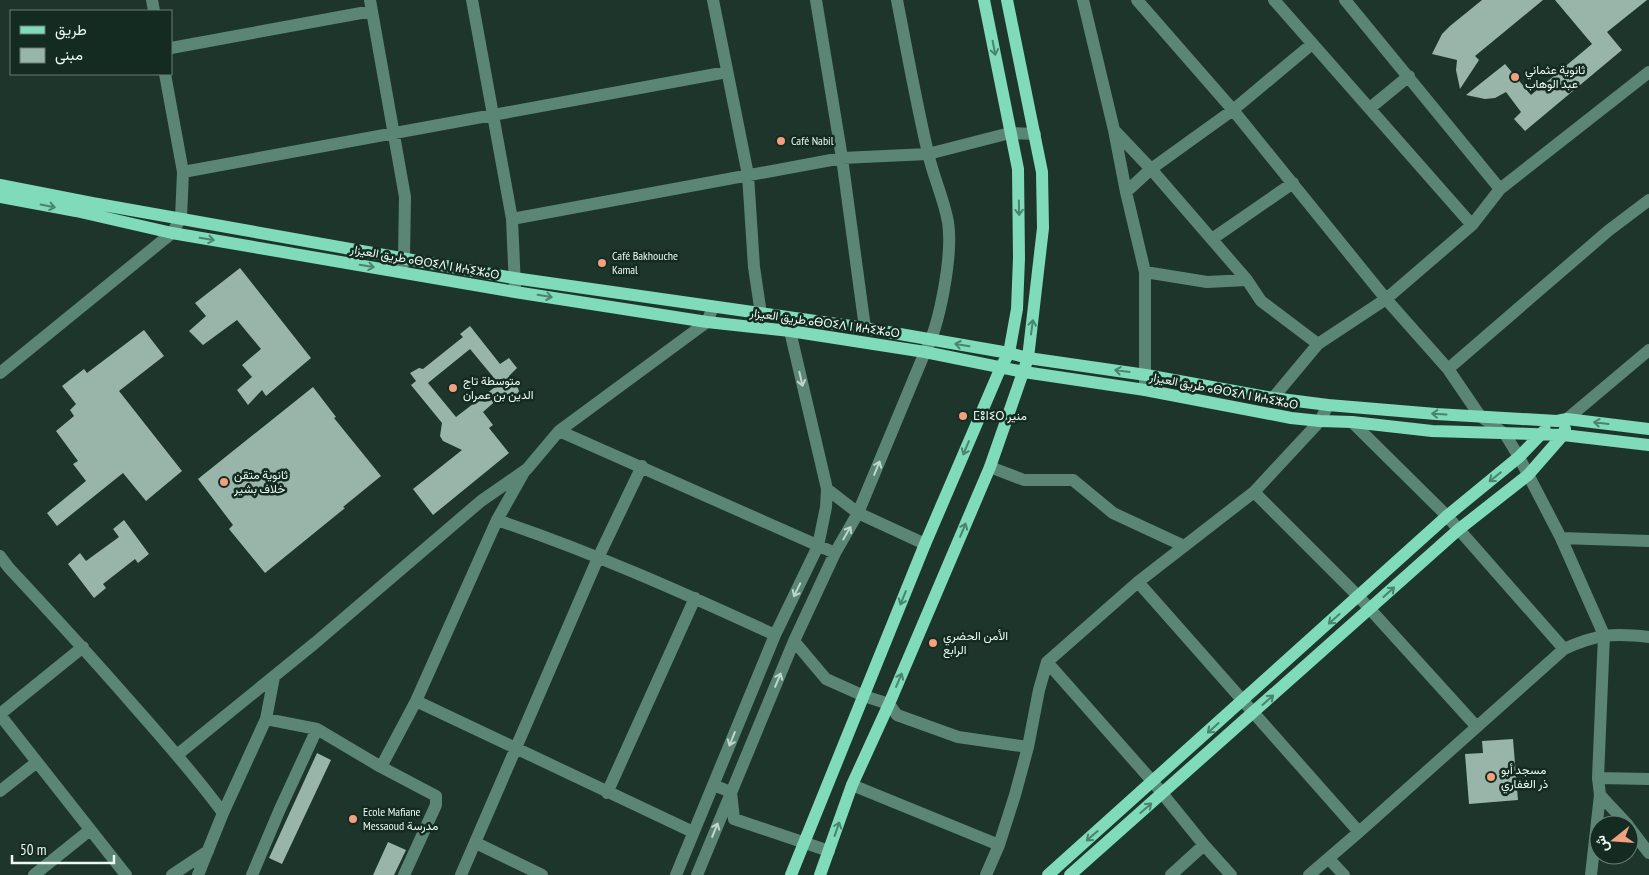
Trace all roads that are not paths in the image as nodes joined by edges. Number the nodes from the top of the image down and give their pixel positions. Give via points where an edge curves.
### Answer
1 (472, 0) edge
2 (713, 0) edge
3 (816, 0) edge
4 (897, 0) edge
5 (984, 0) edge
6 (1008, 0) edge
7 (1083, 0) edge
8 (1137, 0) edge
9 (1274, 0) edge
10 (1345, 0) edge
11 (371, 6) edge
12 (1312, 44) junction
13 (172, 48) edge
14 (727, 72) junction
15 (1649, 72) edge
16 (165, 75) edge
17 (1409, 76) junction
18 (1370, 108) junction
19 (1233, 110) junction
20 (493, 115) junction
21 (1114, 130) junction
22 (1010, 132) junction
23 (394, 133) junction
24 (1035, 134) junction
25 (928, 154) junction
26 (842, 158) junction
27 (1151, 169) junction
28 (183, 172) junction
29 (748, 175) junction
30 (1293, 183) junction
31 (0, 185) edge
32 (1500, 189) junction
33 (1126, 192) junction
34 (0, 197) edge
35 (1649, 200) edge
36 (181, 218) junction
37 (512, 219) junction
38 (1472, 224) junction
39 (172, 233) junction
40 (1212, 239) junction
41 (404, 258) junction
42 (402, 272) junction
43 (1145, 272) junction
44 (514, 278) junction
45 (1247, 280) junction
46 (515, 292) junction
47 (1386, 299) junction
48 (713, 307) junction
49 (761, 314) junction
50 (707, 322) junction
51 (864, 328) junction
52 (790, 331) junction
53 (932, 340) junction
54 (1318, 344) junction
55 (1649, 350) edge
56 (925, 352) junction
57 (1010, 352) junction
58 (1028, 358) junction
59 (1001, 367) junction
60 (1448, 369) junction
61 (1024, 372) junction
62 (0, 373) edge
63 (1146, 375) junction
64 (1144, 390) junction
65 (1273, 398) junction
66 (1328, 405) junction
67 (1480, 416) junction
68 (1562, 420) junction
69 (1320, 422) junction
70 (1352, 422) junction
71 (1649, 429) edge
72 (559, 430) junction
73 (1505, 434) junction
74 (1540, 434) junction
75 (1564, 435) junction
76 (1649, 444) edge
77 (1519, 457) junction
78 (642, 466) junction
79 (990, 467) junction
80 (526, 468) junction
81 (1528, 475) junction
82 (827, 489) junction
83 (1254, 492) junction
84 (858, 513) junction
85 (1447, 516) junction
86 (497, 520) junction
87 (1458, 530) junction
88 (1561, 538) junction
89 (1649, 540) edge
90 (925, 544) junction
91 (818, 546) junction
92 (1184, 546) junction
93 (835, 553) junction
94 (0, 556) edge
95 (598, 558) junction
96 (5, 572) edge
97 (1138, 582) junction
98 (1359, 596) junction
99 (695, 598) junction
100 (1370, 609) junction
101 (775, 635) junction
102 (1604, 635) junction
103 (1649, 637) edge
104 (794, 641) junction
105 (83, 647) junction
106 (1564, 649) junction
107 (1047, 662) junction
108 (274, 677) junction
109 (864, 696) junction
110 (416, 701) junction
111 (1243, 701) junction
112 (889, 704) junction
113 (1254, 713) junction
114 (0, 714) edge
115 (266, 719) junction
116 (1476, 726) junction
117 (317, 729) junction
118 (1028, 747) junction
119 (515, 749) junction
120 (178, 755) junction
121 (37, 762) junction
122 (381, 767) junction
123 (1598, 778) junction
124 (1649, 779) edge
125 (1153, 782) junction
126 (713, 785) junction
127 (852, 785) junction
128 (0, 791) edge
129 (731, 792) junction
130 (608, 793) junction
131 (1162, 794) junction
132 (1600, 795) junction
133 (223, 813) junction
134 (1618, 815) edge
135 (90, 830) junction
136 (693, 832) junction
137 (1359, 832) junction
138 (1639, 841) edge
139 (806, 842) junction
140 (476, 843) junction
141 (1000, 845) junction
142 (1204, 845) junction
143 (208, 851) junction
144 (829, 851) junction
145 (1649, 854) edge
146 (1329, 859) junction
147 (34, 875) edge
148 (126, 875) edge
149 (172, 875) edge
150 (198, 875) edge
151 (252, 875) edge
152 (404, 875) edge
153 (460, 875) edge
154 (542, 875) edge
155 (676, 875) edge
156 (697, 875) edge
157 (792, 875) edge
158 (820, 875) edge
159 (986, 875) edge
160 (1048, 875) edge
161 (1070, 875) edge
162 (1171, 875) edge
163 (1231, 875) edge
164 (1309, 875) edge
165 (1344, 875) edge
166 (1591, 875) edge

1 - 20 street
2 - 14 street
3 - 26 street
4 - 25 street
5 -> 22 main road
6 - 24 main road
7 - 21 street
8 - 19 street
9 - 12 street
10 - 17 street
11 - 13 street
11 - 23 street
12 - 18 street
12 - 19 street
14 - 20 street
14 - 29 street
15 - 32 street
16 - 28 street
17 - 18 street
17 - 32 street
18 - 38 street
19 - 27 street
19 - 30 street
20 - 23 street
20 - 37 street
21 - 27 street
21 - 33 street
22 - 24 street
22 - 25 street
22 -> 57 main road via 1018,169 1019,258 1017,309
23 - 28 street
23 - 41 street via 405,197
58 -> 24 main road via 1043,228 1042,172
25 - 26 street
25 - 53 street via 948,222 949,249
26 - 29 street
26 - 51 street
27 - 33 street
27 - 40 street
28 - 36 street
29 - 37 street
29 - 49 street via 754,267
30 - 40 street
30 - 47 street
31 - 36 main road, طريق العيزار ⴰⴱⵔⵉⴷ ⵏ ⵍⵄⵉⵣⴰⵔ
32 - 38 street
33 - 43 street
34 -> 39 main road, طريق العيزار ⴰⴱⵔⵉⴷ ⵏ ⵍⵄⵉⵣⴰⵔ
35 - 60 street via 1608,231
36 - 39 street
36 - 41 main road, طريق العيزار ⴰⴱⵔⵉⴷ ⵏ ⵍⵄⵉⵣⴰⵔ
37 - 44 street
38 - 47 street
39 -> 42 main road, طريق العيزار ⴰⴱⵔⵉⴷ ⵏ ⵍⵄⵉⵣⴰⵔ
39 - 62 street
40 - 45 street
41 - 42 street
41 - 44 main road, طريق العيزار ⴰⴱⵔⵉⴷ ⵏ ⵍⵄⵉⵣⴰⵔ
42 - 46 main road, طريق العيزار ⴰⴱⵔⵉⴷ ⵏ ⵍⵄⵉⵣⴰⵔ
43 - 45 street via 1207,282
43 - 63 street
44 - 46 street
44 - 48 main road, طريق العيزار ⴰⴱⵔⵉⴷ ⵏ ⵍⵄⵉⵣⴰⵔ
45 - 54 street via 1261,301
46 -> 50 main road, طريق العيزار ⴰⴱⵔⵉⴷ ⵏ ⵍⵄⵉⵣⴰⵔ
47 - 54 street
47 - 60 street
48 - 49 main road, طريق العيزار ⴰⴱⵔⵉⴷ ⵏ ⵍⵄⵉⵣⴰⵔ
48 - 50 street
49 - 51 main road, طريق العيزار ⴰⴱⵔⵉⴷ ⵏ ⵍⵄⵉⵣⴰⵔ
50 - 52 main road, طريق العيزار ⴰⴱⵔⵉⴷ ⵏ ⵍⵄⵉⵣⴰⵔ
50 - 72 street
51 - 53 main road, طريق العيزار ⴰⴱⵔⵉⴷ ⵏ ⵍⵄⵉⵣⴰⵔ
52 - 56 main road, طريق العيزار ⴰⴱⵔⵉⴷ ⵏ ⵍⵄⵉⵣⴰⵔ
52 -> 82 street
53 - 56 street
57 -> 53 main road, طريق العيزار ⴰⴱⵔⵉⴷ ⵏ ⵍⵄⵉⵣⴰⵔ
54 - 65 street
55 - 68 street
56 - 59 main road, طريق العيزار ⴰⴱⵔⵉⴷ ⵏ ⵍⵄⵉⵣⴰⵔ
84 -> 56 street
57 - 58 main road, طريق العيزار ⴰⴱⵔⵉⴷ ⵏ ⵍⵄⵉⵣⴰⵔ
57 - 59 main road
58 - 61 main road
63 -> 58 main road, طريق العيزار ⴰⴱⵔⵉⴷ ⵏ ⵍⵄⵉⵣⴰⵔ
59 - 61 main road, طريق العيزار ⴰⴱⵔⵉⴷ ⵏ ⵍⵄⵉⵣⴰⵔ
59 -> 90 main road
60 - 67 street
61 - 64 main road, طريق العيزار ⴰⴱⵔⵉⴷ ⵏ ⵍⵄⵉⵣⴰⵔ
61 - 79 main road
63 - 64 street
63 - 65 main road, طريق العيزار ⴰⴱⵔⵉⴷ ⵏ ⵍⵄⵉⵣⴰⵔ
64 - 69 main road, طريق العيزار ⴰⴱⵔⵉⴷ ⵏ ⵍⵄⵉⵣⴰⵔ
65 - 66 main road, طريق العيزار ⴰⴱⵔⵉⴷ ⵏ ⵍⵄⵉⵣⴰⵔ
67 -> 66 main road, طريق العيزار ⴰⴱⵔⵉⴷ ⵏ ⵍⵄⵉⵣⴰⵔ
66 - 69 street
67 - 68 main road, طريق العيزار ⴰⴱⵔⵉⴷ ⵏ ⵍⵄⵉⵣⴰⵔ
67 - 73 street
71 -> 68 main road, طريق العيزار ⴰⴱⵔⵉⴷ ⵏ ⵍⵄⵉⵣⴰⵔ
68 - 74 main road
68 - 75 main road
69 - 70 main road, طريق العيزار ⴰⴱⵔⵉⴷ ⵏ ⵍⵄⵉⵣⴰⵔ
69 - 83 street
70 - 73 main road, طريق العيزار ⴰⴱⵔⵉⴷ ⵏ ⵍⵄⵉⵣⴰⵔ via 1432,431
70 - 85 street
72 - 78 street
72 - 80 street
73 - 74 main road, طريق العيزار ⴰⴱⵔⵉⴷ ⵏ ⵍⵄⵉⵣⴰⵔ
73 - 77 street
74 - 75 main road, طريق العيزار ⴰⴱⵔⵉⴷ ⵏ ⵍⵄⵉⵣⴰⵔ
74 - 77 main road
75 - 76 main road, طريق العيزار ⴰⴱⵔⵉⴷ ⵏ ⵍⵄⵉⵣⴰⵔ
75 - 81 main road
77 - 81 street
77 -> 85 main road
78 - 91 street
78 - 95 street
79 - 92 street via 1024,480 1073,480 1113,513
112 -> 79 main road
80 - 86 street
80 - 108 street via 481,501
81 - 87 main road
81 - 88 street
82 - 84 street
82 - 91 street
83 - 92 street
83 - 98 street
84 - 90 street
93 -> 84 street
85 - 87 street
85 - 98 main road
86 - 95 street
86 - 110 street
100 -> 87 main road
87 - 106 street
88 - 89 street
88 - 102 street
90 -> 109 main road
91 - 93 street
91 -> 101 street
92 - 97 street
93 - 104 street
94 - 96 street
95 - 99 street
95 - 119 street
96 - 105 street
97 - 107 street
97 - 111 street
98 - 100 street
98 -> 111 main road
99 - 101 street
99 - 130 street
113 -> 100 main road
100 - 116 street
101 -> 126 street
102 - 103 street
102 - 106 street
102 - 123 street
104 - 109 street via 826,679
129 -> 104 street
105 - 114 street
105 - 120 street
106 - 116 street
107 - 118 street via 1038,690
107 - 125 street
108 - 115 street
108 - 120 street
109 - 112 street
109 - 139 main road
110 - 119 street
110 - 122 street
111 - 113 street
111 -> 125 main road
112 - 118 street via 897,715 958,737
112 - 127 main road
113 - 131 main road
113 - 137 street
114 - 121 street
115 - 117 street
115 - 133 street
116 - 137 street
117 - 122 street
117 - 151 street
118 - 141 street
119 - 130 street
119 - 140 street
120 - 133 street
121 - 128 street
121 - 135 street
122 - 152 street via 433,794 437,801
123 - 124 street
123 - 132 street
125 - 131 street
125 -> 160 main road
126 - 129 street
126 - 136 street
127 - 141 street
144 -> 127 main road
129 - 139 street via 734,819
156 -> 129 street
130 - 136 street
131 - 142 street
161 -> 131 main road
132 - 134 street
132 - 166 street
133 - 143 street
135 - 147 street
135 - 148 street
136 - 155 street
137 - 146 street
138 - 145 street
139 - 144 street
139 - 157 main road
140 - 153 street
140 - 154 street
141 - 159 street
142 - 162 street
142 - 163 street
143 - 149 street
143 - 150 street
144 - 158 main road
146 - 164 street
146 - 165 street

